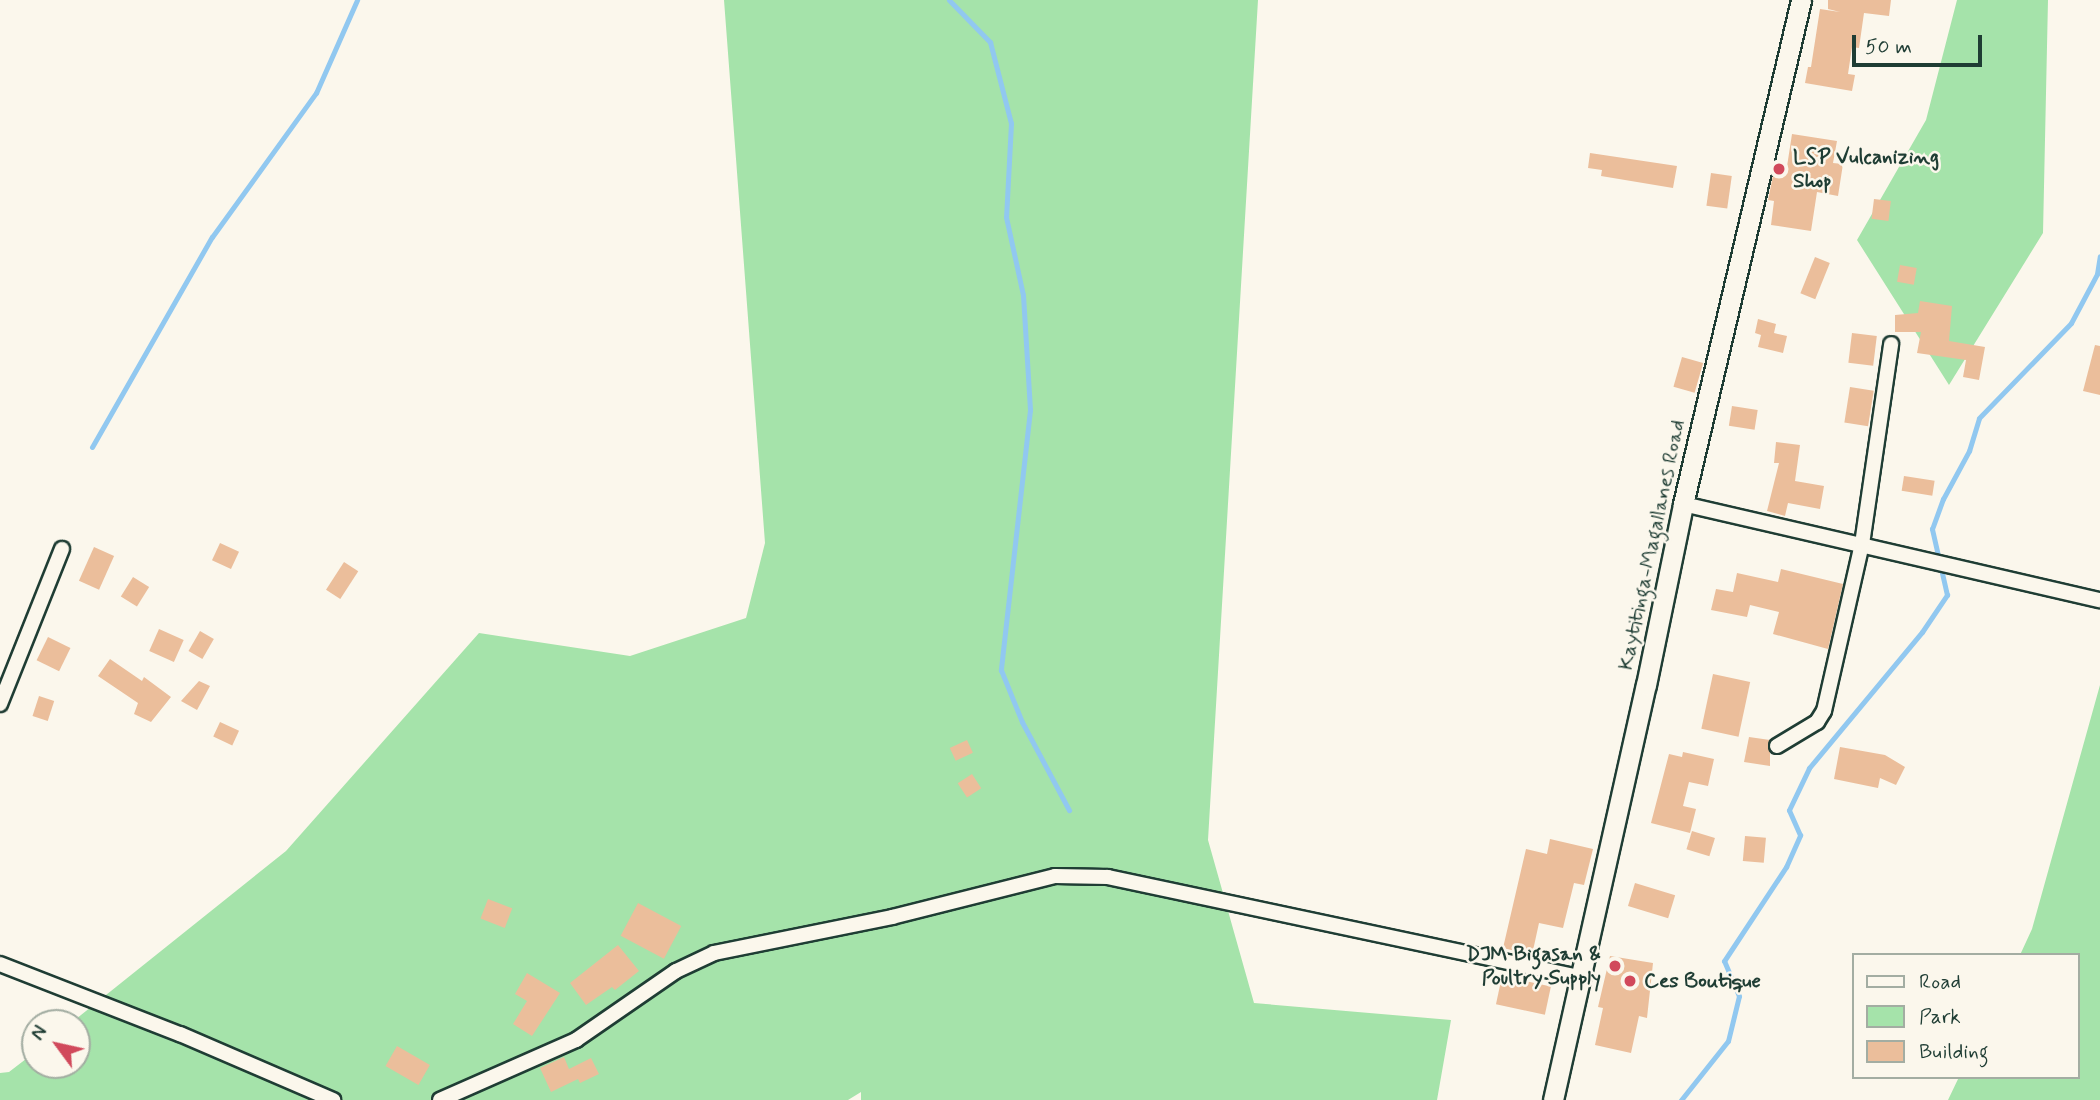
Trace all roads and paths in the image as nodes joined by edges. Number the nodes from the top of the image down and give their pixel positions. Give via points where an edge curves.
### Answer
1 (1801, 0) edge
2 (1891, 344) dead end
3 (1683, 504) junction
4 (1863, 544) junction
5 (62, 548) dead end
6 (2100, 600) edge
7 (0, 704) edge
8 (1777, 746) dead end
9 (0, 964) edge
10 (1580, 977) junction
11 (333, 1100) edge
12 (440, 1100) edge
13 (1553, 1100) edge

1 - 3 main road, Kaytitinga-Magallanes Road
2 - 4 street
3 - 4 street
3 - 10 main road, Kaytitinga-Magallanes Road
4 - 6 street
4 - 8 street via 1824,711 1817,722
5 - 7 street
9 - 11 street
10 - 12 street via 1108,877 1055,876 892,917 714,953 667,977 576,1040
10 - 13 main road, Kaytitinga-Magallanes Road

